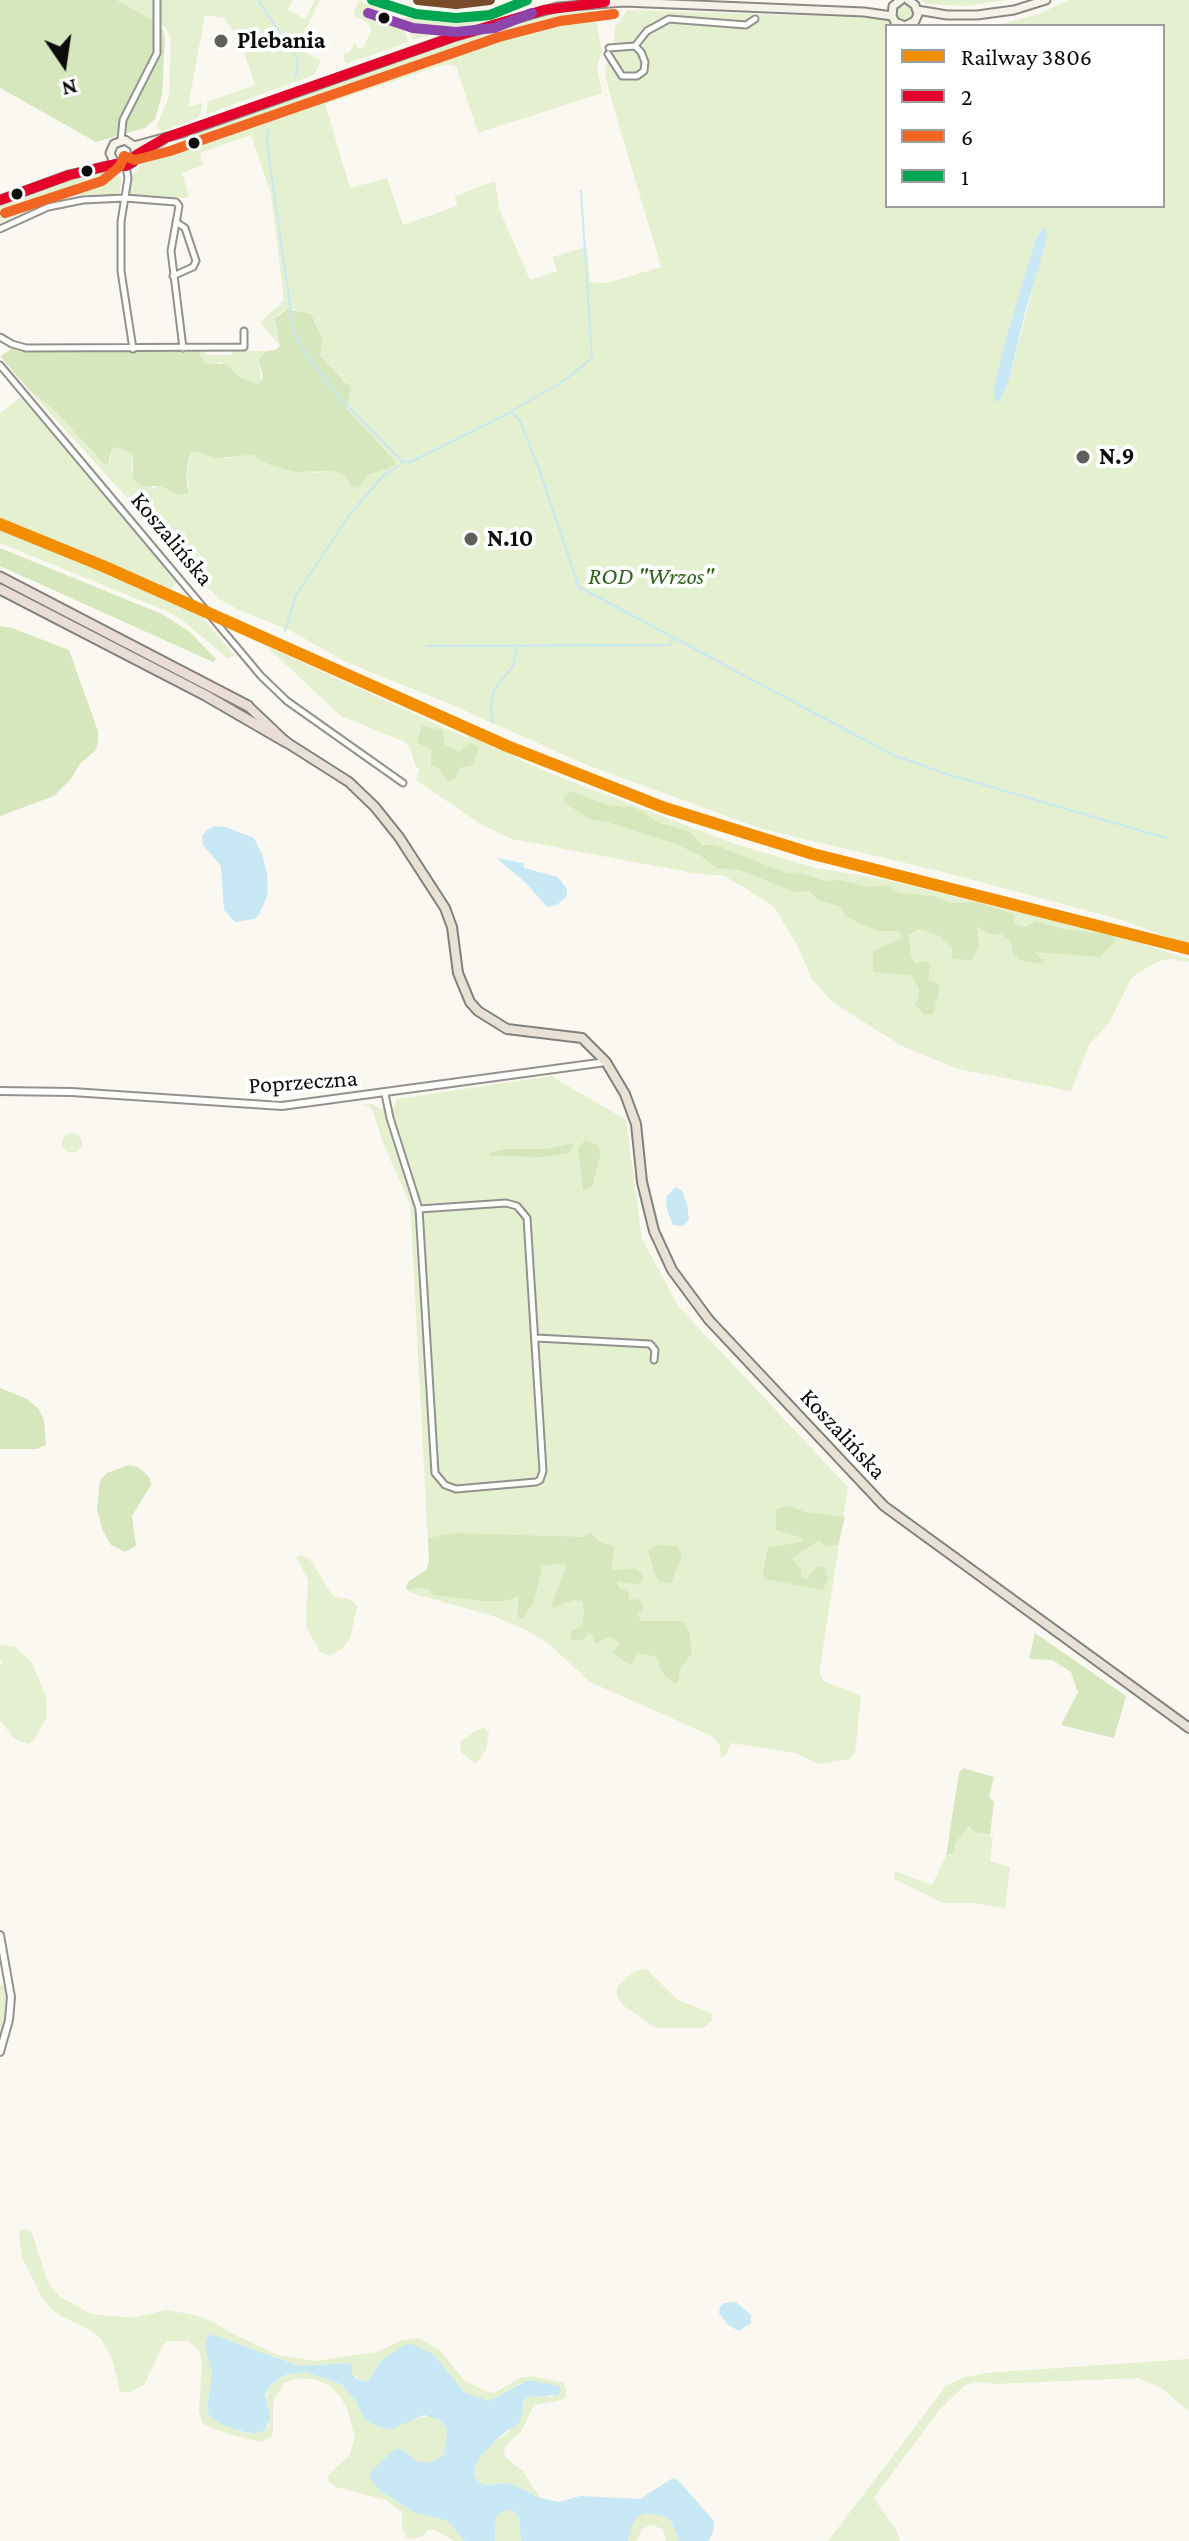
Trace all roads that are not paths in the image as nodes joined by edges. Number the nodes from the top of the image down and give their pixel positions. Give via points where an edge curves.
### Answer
1 (157, 0) edge
2 (372, 0) edge
3 (900, 0) edge
4 (908, 0) edge
5 (1046, 0) edge
6 (523, 1) edge
7 (608, 1) edge
8 (892, 12) junction
9 (917, 14) junction
10 (755, 19) dead end
11 (898, 24) edge
12 (907, 24) edge
13 (635, 46) junction
14 (130, 146) junction
15 (110, 156) junction
16 (115, 164) junction
17 (126, 166) junction
18 (96, 168) junction
19 (125, 198) junction
20 (0, 200) edge
21 (176, 222) junction
22 (0, 229) edge
23 (173, 276) junction
24 (244, 331) dead end
25 (0, 337) edge
26 (183, 348) junction
27 (133, 349) junction
28 (0, 365) edge
29 (0, 577) edge
30 (0, 589) edge
31 (248, 706) joint
32 (286, 742) junction
33 (403, 783) dead end
34 (606, 1062) junction
35 (0, 1091) edge
36 (385, 1094) junction
37 (419, 1209) junction
38 (536, 1338) junction
39 (654, 1360) dead end
40 (1189, 1728) edge
41 (0, 1935) edge
42 (0, 2052) edge

1 - 14 street via 157,53 122,127
2 - 6 street via 416,14 456,18 484,16
3 - 8 main road
4 - 9 main road
5 - 9 main road via 1000,12
7 - 8 main road
7 - 14 main road via 557,7 481,28
8 - 11 main road
9 - 12 main road
10 - 13 street via 746,25 669,19 655,25
13 - 13 street via 608,51 622,76 644,71
14 - 15 main road via 112,147
14 - 17 main road via 133,162
15 - 16 main road
15 - 18 main road
16 - 17 main road
16 - 18 main road
17 - 19 street
18 - 20 main road
19 - 21 street via 176,202
19 - 22 street via 56,205
19 - 27 street via 122,275
21 - 23 street
21 - 23 street via 185,228 196,261
23 - 26 street
24 - 26 street via 244,347
25 - 27 street via 26,348
26 - 27 street
28 - 33 street, Koszalińska via 250,664 287,701
29 - 31 highway
30 - 32 highway
31 - 32 highway
32 - 34 highway via 349,782 399,837 445,908 458,973 478,1011 507,1029 582,1038
34 - 36 street, Poprzeczna
34 - 40 highway, Koszalińska via 636,1124 644,1198 654,1231 672,1270 709,1320 884,1506
35 - 36 street, Poprzeczna via 273,1106
36 - 37 street
37 - 38 street via 506,1203 522,1210 530,1227
37 - 38 street via 433,1463 441,1482 456,1489 540,1480
38 - 39 street via 650,1344
41 - 42 street via 9,1985 9,2020

